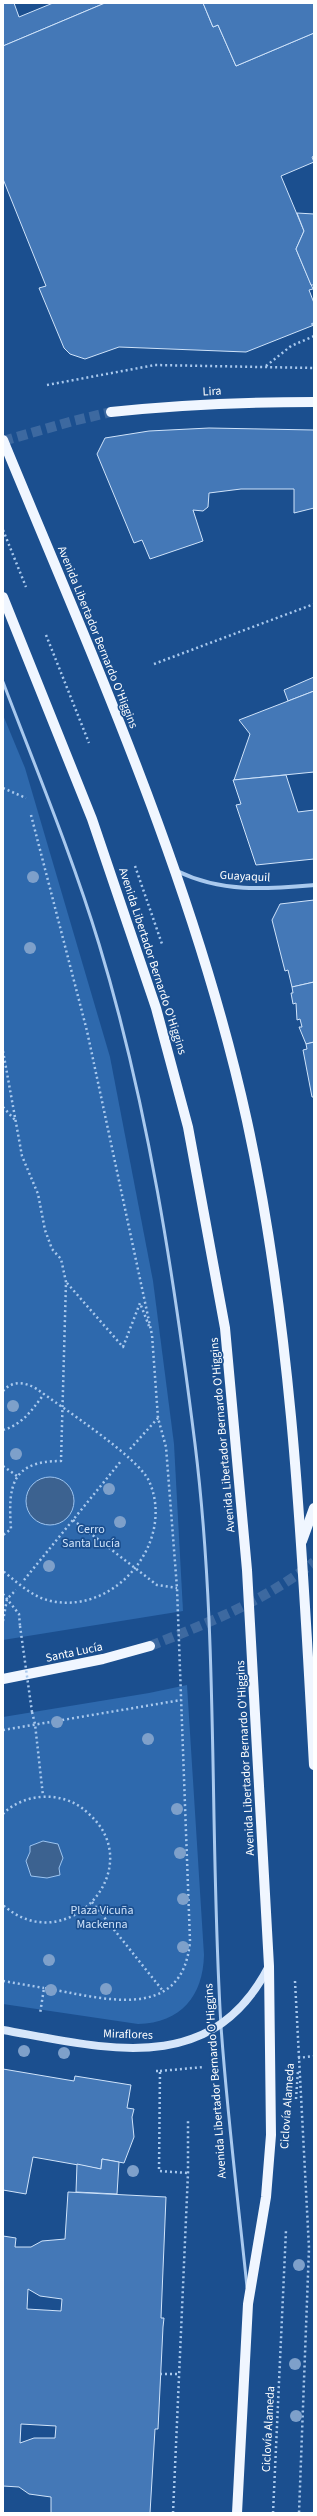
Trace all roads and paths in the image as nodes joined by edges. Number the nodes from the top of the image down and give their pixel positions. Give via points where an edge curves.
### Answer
1 (312, 323) dead end
2 (314, 327) edge
3 (314, 336) edge
4 (265, 367) junction
5 (314, 368) edge
6 (47, 385) dead end
7 (314, 402) edge
8 (111, 412) tunnel mouth
9 (3, 440) edge
10 (3, 598) edge
11 (314, 604) edge
12 (154, 664) dead end
13 (3, 682) edge
14 (3, 788) edge
15 (23, 791) dead end
16 (26, 798) junction
17 (28, 806) dead end
18 (30, 813) dead end
19 (177, 871) junction
20 (314, 885) edge
21 (3, 1051) edge
22 (3, 1107) edge
23 (15, 1120) junction
24 (66, 1282) junction
25 (152, 1335) junction
26 (3, 1390) edge
27 (44, 1394) junction
28 (62, 1408) junction
29 (158, 1418) junction
30 (3, 1430) edge
31 (130, 1449) dead end
32 (121, 1461) dead end
33 (3, 1466) edge
34 (17, 1476) junction
35 (314, 1508) edge
36 (73, 1520) junction
37 (3, 1534) edge
38 (300, 1544) junction
39 (135, 1568) junction
40 (3, 1571) edge
41 (24, 1580) dead end
42 (176, 1588) junction
43 (16, 1590) dead end
44 (3, 1594) edge
45 (7, 1599) junction
46 (3, 1621) edge
47 (150, 1646) tunnel mouth
48 (3, 1679) edge
49 (181, 1700) junction
50 (312, 1701) edge
51 (35, 1724) junction
52 (3, 1730) edge
53 (314, 1765) edge
54 (43, 1796) junction
55 (3, 1814) edge
56 (92, 1902) junction
57 (3, 1905) edge
58 (269, 1966) junction
59 (3, 1981) edge
60 (44, 1988) junction
61 (163, 1991) junction
62 (221, 2025) junction
63 (3, 2030) edge
64 (36, 2036) junction
65 (154, 2070) dead end
66 (296, 2105) dead end
67 (188, 2119) dead end
68 (188, 2173) junction
69 (287, 2223) dead end
70 (248, 2304) junction
71 (160, 2374) dead end
72 (179, 2374) junction
73 (173, 2513) edge
74 (237, 2513) edge
75 (274, 2513) edge
76 (299, 2513) edge

1 - 2 path
3 - 4 path via 291,346
4 - 5 path
4 - 6 path via 155,365
7 - 8 main road, Lira via 243,402
9 - 19 main road, Avenida Libertador Bernardo O'Higgins via 131,751
10 - 58 main road, Avenida Libertador Bernardo O'Higgins via 89,812 123,905 156,1008 188,1127 225,1328 247,1570
11 - 12 path
13 - 62 lane, Avenida Libertador Bernardo O'Higgins via 69,854 98,943 125,1038 146,1134 163,1231 195,1445 205,1547
14 - 16 path
15 - 16 path
16 - 17 path
18 - 25 path via 87,1031
19 - 20 street, Guayaquil via 214,885 236,889
19 - 38 main road, Avenida Libertador Bernardo O'Higgins via 229,1046 264,1203 278,1299
21 - 23 path
22 - 23 path
23 - 24 path via 22,1156 38,1194 45,1230 52,1249 61,1259
24 - 25 path via 123,1347 140,1303
24 - 28 path
25 - 29 path
26 - 27 path via 10,1384 19,1383 30,1385
27 - 28 path
27 - 30 path via 25,1419 14,1427
28 - 34 path via 61,1460 35,1463
28 - 39 path via 133,1460 149,1480 154,1497 153,1534 145,1554
29 - 31 path
29 - 42 path via 166,1447
32 - 36 path
33 - 34 path
34 - 37 path via 9,1498 11,1529
35 - 38 main road
36 - 39 path
36 - 41 path
38 - 50 main road, Avenida Libertador Bernardo O'Higgins
39 - 40 path via 125,1580 109,1592 90,1600 71,1603 40,1598
39 - 42 path via 157,1585
42 - 49 path
43 - 45 path
44 - 45 path
45 - 46 path
45 - 51 path, bridge via 19,1614
47 - 48 main road, Santa Lucía via 102,1659
49 - 51 path
49 - 61 path via 190,1941 189,1954 178,1979
50 - 53 main road, Avenida Libertador Bernardo O'Higgins
51 - 52 path
51 - 54 path
54 - 55 path via 24,1800
54 - 56 path via 63,1798 81,1806 96,1820 106,1837 109,1856 107,1877 99,1895
56 - 57 path via 85,1910 67,1919 48,1923 29,1921
56 - 61 path
58 - 62 street, Miraflores via 248,1999
58 - 70 main road, Avenida Libertador Bernardo O'Higgins via 271,2135 266,2196
59 - 60 path
60 - 61 path via 134,2001 146,1999
60 - 64 path
62 - 64 street, Miraflores via 181,2042 140,2049
62 - 70 lane, Avenida Libertador Bernardo O'Higgins
63 - 64 street, Miraflores
65 - 68 path via 160,2072 159,2171
66 - 76 path, Ciclovía Alameda via 299,2058 309,2248
67 - 68 path
68 - 72 path
69 - 75 path, Ciclovía Alameda
70 - 74 main road, Avenida Libertador Bernardo O'Higgins
71 - 72 path
72 - 73 path

